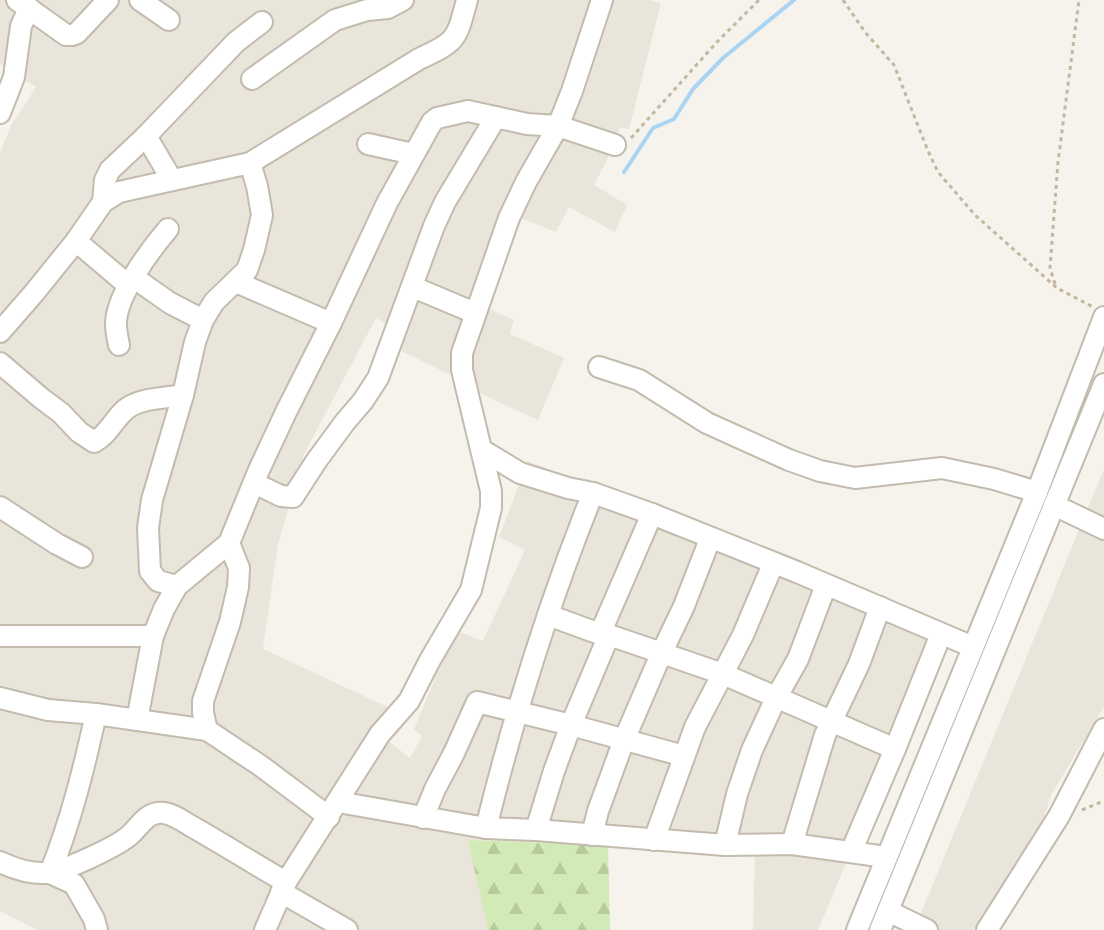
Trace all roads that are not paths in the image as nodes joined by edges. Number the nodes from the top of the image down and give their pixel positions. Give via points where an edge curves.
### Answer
1 (108, 0) edge
2 (140, 0) edge
3 (403, 0) edge
4 (467, 0) edge
5 (602, 0) edge
6 (23, 4) edge
7 (169, 20) dead end
8 (262, 22) dead end
9 (252, 79) dead end
10 (0, 113) edge
11 (496, 117) junction
12 (558, 126) junction
13 (146, 136) junction
14 (368, 144) dead end
15 (615, 145) road end
16 (413, 154) junction
17 (250, 163) junction
18 (172, 180) junction
19 (103, 202) junction
20 (168, 229) dead end
21 (76, 241) junction
22 (131, 281) junction
23 (236, 282) junction
24 (413, 287) junction
25 (475, 313) junction
26 (1104, 314) edge
27 (203, 320) junction
28 (331, 323) junction
29 (0, 332) edge
30 (119, 345) dead end
31 (0, 363) edge
32 (599, 367) dead end
33 (1104, 384) edge
34 (183, 395) junction
35 (482, 450) junction
36 (254, 483) junction
37 (1037, 492) junction
38 (593, 493) junction
39 (1054, 505) junction
40 (0, 507) edge
41 (652, 514) junction
42 (1104, 529) edge
43 (710, 539) junction
44 (229, 543) junction
45 (82, 557) dead end
46 (773, 564) junction
47 (826, 585) junction
48 (177, 586) junction
49 (880, 607) junction
50 (548, 615) junction
51 (605, 634) junction
52 (941, 634) junction
53 (0, 636) edge
54 (153, 636) junction
55 (973, 647) junction
56 (662, 652) junction
57 (723, 674) junction
58 (0, 698) edge
59 (776, 698) junction
60 (519, 712) junction
61 (96, 714) junction
62 (137, 720) junction
63 (831, 721) junction
64 (571, 725) junction
65 (1104, 729) edge
66 (207, 730) junction
67 (624, 740) junction
68 (895, 749) junction
69 (684, 756) junction
70 (333, 810) junction
71 (423, 818) junction
72 (486, 828) junction
73 (536, 830) junction
74 (592, 835) junction
75 (654, 840) junction
76 (792, 844) junction
77 (725, 845) junction
78 (851, 852) junction
79 (886, 857) junction
80 (0, 862) edge
81 (50, 873) junction
82 (283, 887) junction
83 (884, 921) edge
84 (97, 930) edge
85 (265, 930) edge
86 (347, 930) edge
87 (857, 930) edge
88 (927, 930) edge
89 (987, 930) edge

1 - 6 street via 72,35
2 - 7 street
3 - 9 street via 335,20
4 - 17 street via 453,40
5 - 12 street
6 - 10 street via 14,77
8 - 13 street
11 - 12 street
11 - 16 street via 468,111 437,118
11 - 24 street via 445,202
12 - 15 street
12 - 25 street via 509,218
13 - 18 street
13 - 19 street via 110,170
14 - 16 street
16 - 28 street
17 - 18 street
17 - 23 street via 262,215 247,270
18 - 19 street via 119,192
19 - 21 street
20 - 22 street
21 - 22 street
21 - 29 street
22 - 27 street
22 - 30 street via 115,322
23 - 27 street
23 - 28 street
24 - 25 street
24 - 36 street via 378,378 299,490 288,497
25 - 35 street via 461,362
26 - 37 street
27 - 34 street
28 - 36 street
31 - 34 street via 94,442 136,403
32 - 37 street via 639,380 707,423 820,471 855,478 942,468
33 - 39 street
34 - 48 street via 148,528 150,571 158,581
35 - 38 street via 520,473
35 - 70 street via 491,508 471,590 409,701 380,734
36 - 44 street
37 - 55 street
38 - 41 street
38 - 50 street
39 - 42 street
39 - 83 street
40 - 45 street
41 - 43 street
41 - 51 street
43 - 46 street
43 - 56 street
44 - 48 street
44 - 66 street via 239,568 238,587 203,701
46 - 47 street
46 - 57 street
47 - 49 street
47 - 59 street via 798,659
48 - 54 street
49 - 52 street
49 - 63 street
50 - 51 street
50 - 60 street
51 - 56 street
51 - 64 street
52 - 55 street
52 - 68 street
53 - 54 street
54 - 62 street
55 - 79 street
56 - 57 street
56 - 67 street
57 - 59 street
57 - 69 street
58 - 61 street
59 - 63 street
59 - 77 street via 752,750
60 - 64 street
60 - 71 street via 475,703
60 - 72 street
61 - 62 street
61 - 81 street via 79,788
62 - 66 street
63 - 68 street
63 - 76 street
64 - 67 street
64 - 73 street
65 - 89 street via 1059,816
66 - 70 street
67 - 69 street
67 - 74 street
68 - 78 street
69 - 75 street
70 - 71 street
70 - 82 street
71 - 72 street
72 - 73 street
73 - 74 street
74 - 75 street
75 - 77 street
76 - 77 street
76 - 78 street
78 - 79 street
79 - 87 street
80 - 81 street via 26,872
81 - 82 street via 110,848 148,816 161,812 198,830
81 - 84 street via 74,884
82 - 85 street
82 - 86 street
83 - 88 street

